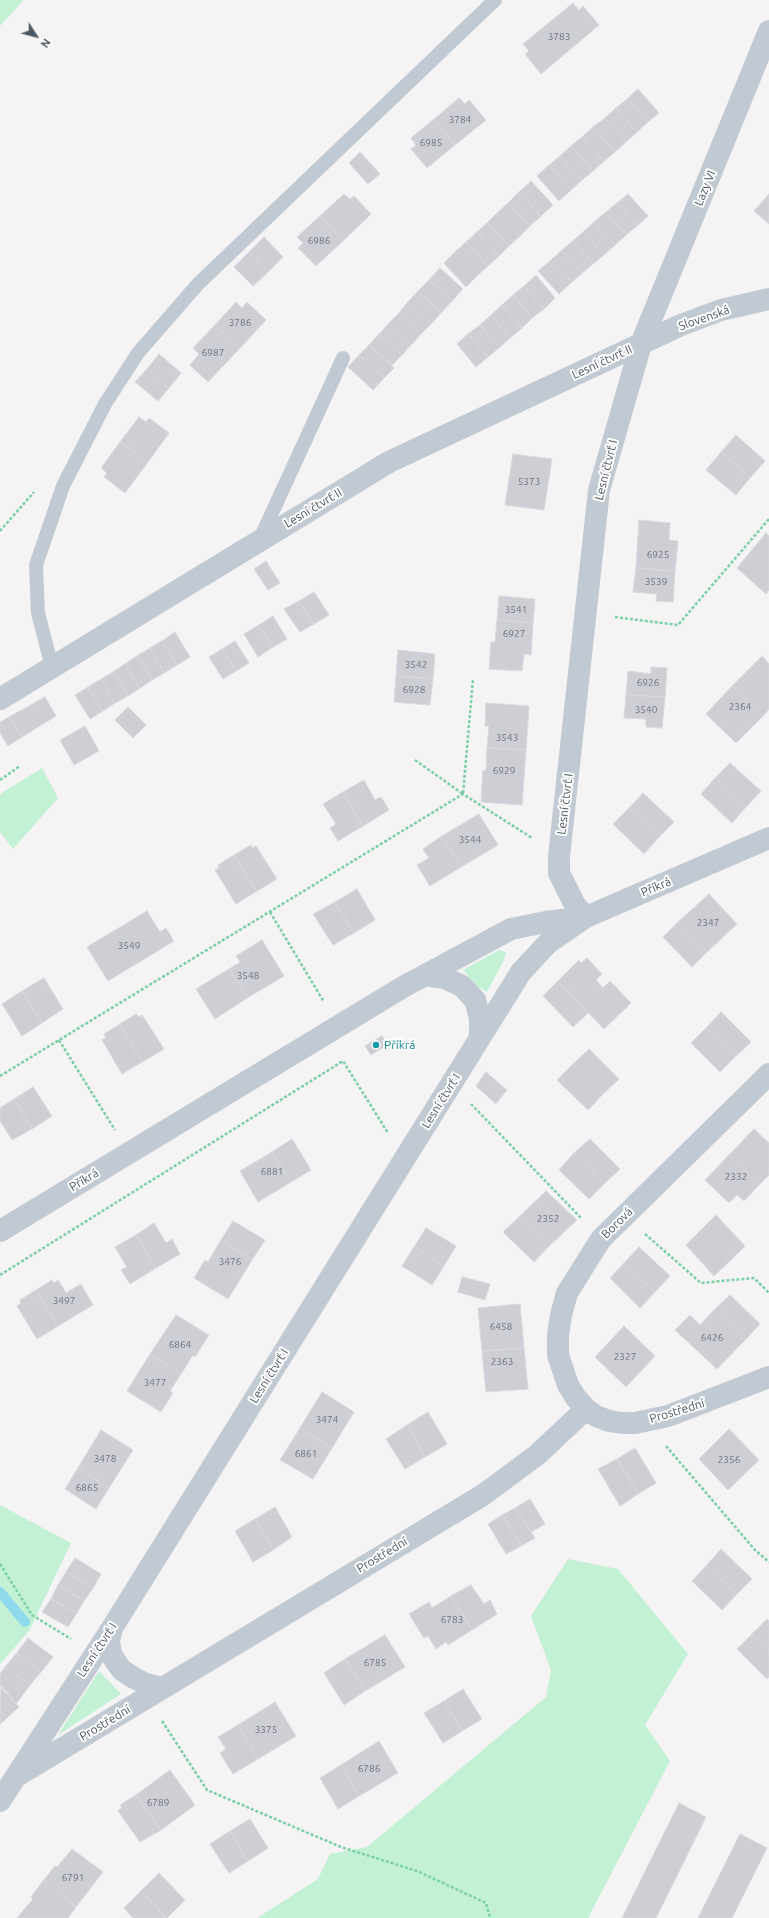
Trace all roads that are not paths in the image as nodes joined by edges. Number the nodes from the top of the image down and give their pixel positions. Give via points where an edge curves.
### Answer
1 (495, 0) edge
2 (769, 31) edge
3 (769, 299) edge
4 (641, 344) junction
5 (344, 358) dead end
6 (260, 541) junction
7 (52, 667) junction
8 (0, 699) edge
9 (769, 838) edge
10 (586, 917) junction
11 (425, 975) junction
12 (480, 1037) junction
13 (769, 1074) edge
14 (0, 1231) edge
15 (769, 1377) edge
16 (586, 1409) junction
17 (112, 1628) junction
18 (155, 1692) junction
19 (8, 1781) edge
20 (0, 1801) edge

1 - 7 lane via 198,284 138,353 105,404 63,486 36,565 38,613
2 - 4 street, Lazy VI
3 - 4 street, Slovenská via 721,310 681,324
4 - 6 street, Lesní čtvrť II via 388,462
4 - 10 street, Lesní čtvrť I via 599,490 560,856 561,878 575,905
5 - 6 lane
6 - 7 street, Lesní čtvrť II
7 - 8 street, Lesní čtvrť II
9 - 10 street, Příkrá
10 - 11 street, Příkrá via 511,929
10 - 12 street, Lesní čtvrť I via 548,943 521,972
11 - 12 street via 445,978 462,986 475,1000 480,1018
11 - 14 street, Příkrá
12 - 17 street, Lesní čtvrť I
13 - 16 street, Borová via 601,1239 567,1293 560,1315 558,1355 568,1385
15 - 16 street, Prostřední via 691,1408 646,1421 609,1421
16 - 18 street, Prostřední via 537,1455 483,1494
17 - 18 street via 109,1641 111,1654 116,1662 122,1670
17 - 19 street, Lesní čtvrť I
18 - 19 street, Prostřední
19 - 20 street, Lesní čtvrť I

